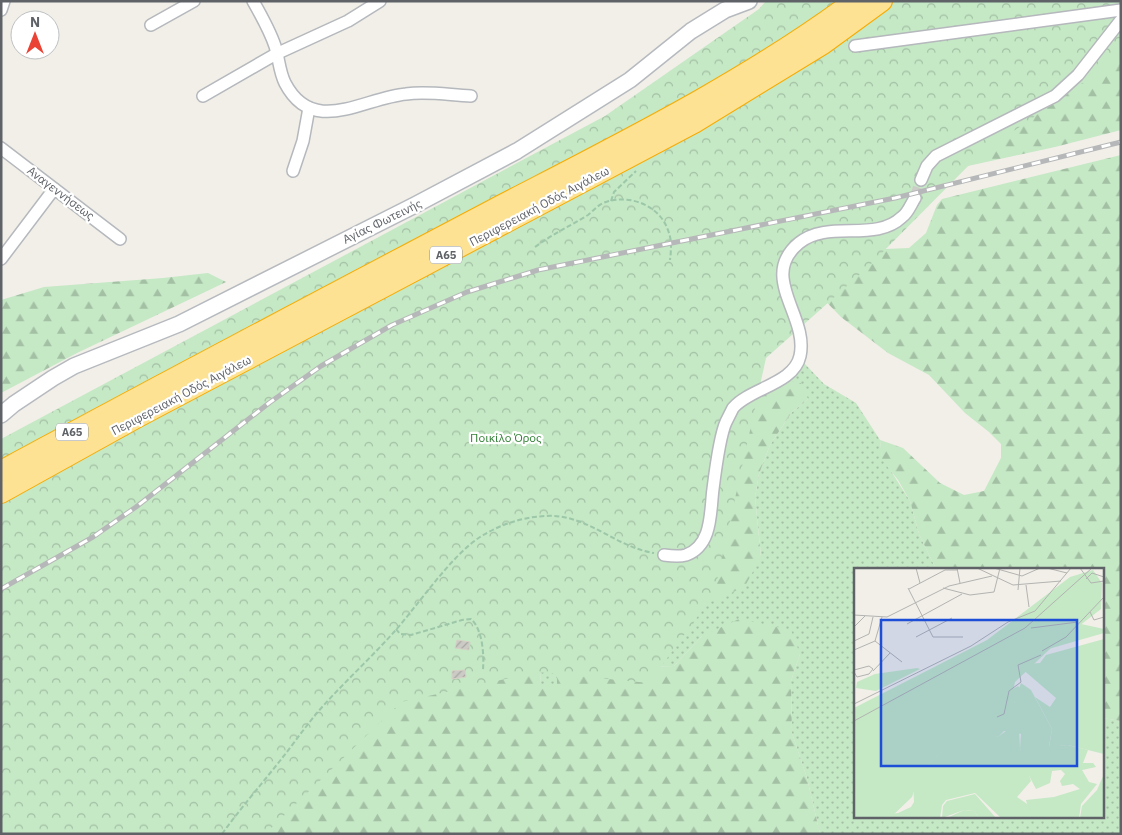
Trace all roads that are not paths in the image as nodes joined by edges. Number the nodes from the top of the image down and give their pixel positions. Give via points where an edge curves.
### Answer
1 (4, 1) edge
2 (194, 1) edge
3 (253, 1) edge
4 (380, 1) edge
5 (749, 1) edge
6 (854, 1) edge
7 (882, 1) edge
8 (1, 10) edge
9 (1121, 10) edge
10 (1121, 20) edge
11 (151, 25) dead end
12 (855, 46) dead end
13 (276, 54) junction
14 (203, 96) dead end
15 (471, 96) dead end
16 (308, 108) junction
17 (1, 148) edge
18 (293, 171) dead end
19 (921, 180) tunnel mouth
20 (54, 188) junction
21 (915, 198) tunnel mouth
22 (120, 239) dead end
23 (1, 259) edge
24 (1, 415) edge
25 (1, 471) edge
26 (1, 493) edge
27 (664, 555) road end

1 - 8 street
2 - 11 street
3 - 13 street via 276,47
4 - 13 street via 348,21
5 - 24 street, Αγίας Φωτεινής via 725,10 691,31 630,80 517,151 179,324 74,366
6 - 25 highway, Περιφερειακή Οδός Αιγάλεω / Α65 via 777,54 686,108
7 - 26 highway, Περιφερειακή Οδός Αιγάλεω / Α65 via 823,44 694,123 138,417
9 - 12 street
10 - 19 street via 1078,75 1055,96 936,156
13 - 14 street
13 - 16 street via 286,84
15 - 16 street via 406,94 337,111 321,112
16 - 18 street via 303,140
17 - 20 street, Αναγεννήσεως
20 - 22 street, Αναγεννήσεως
20 - 23 street
21 - 27 street via 902,217 885,228 816,234 799,243 785,259 781,274 800,333 800,357 788,374 734,408 725,424 705,537 687,555

